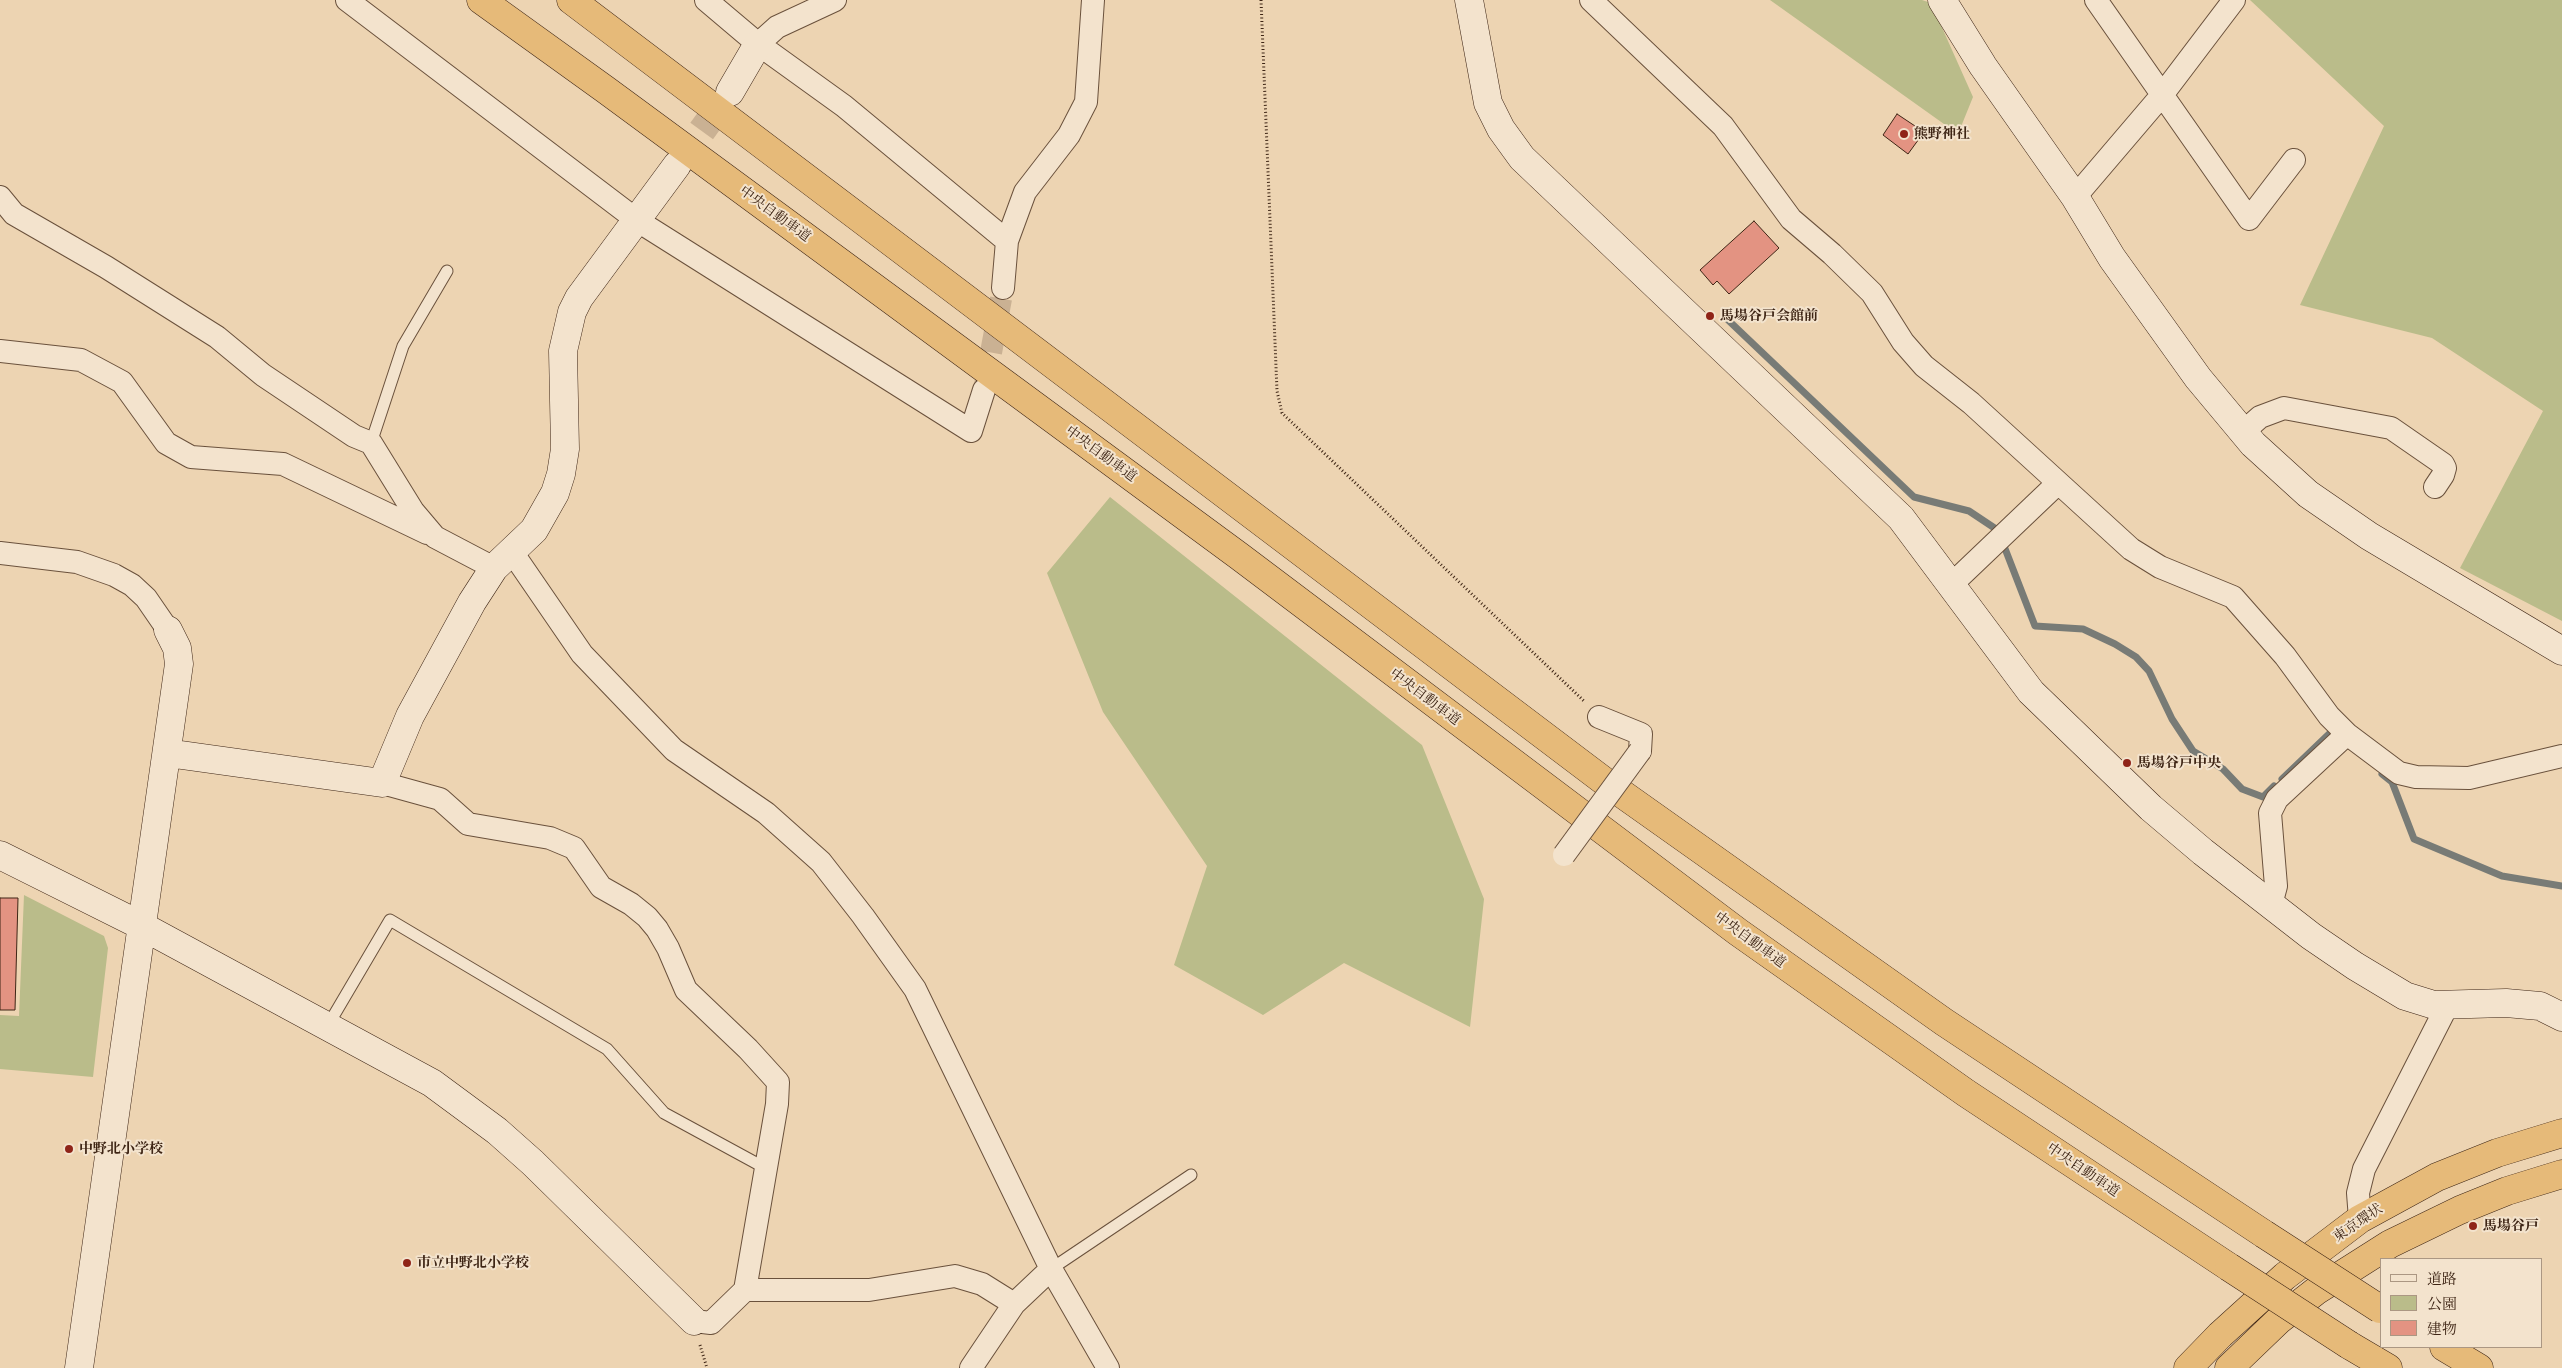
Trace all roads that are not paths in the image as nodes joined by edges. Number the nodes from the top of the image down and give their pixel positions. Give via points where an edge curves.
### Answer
1 (347, 0) edge
2 (480, 0) edge
3 (571, 0) edge
4 (706, 0) edge
5 (835, 0) edge
6 (1093, 0) edge
7 (1469, 0) edge
8 (1591, 0) edge
9 (1942, 0) edge
10 (2096, 0) edge
11 (2234, 0) edge
12 (758, 44) junction
13 (730, 92) tunnel mouth
14 (2162, 95) junction
15 (2294, 160) dead end
16 (677, 165) tunnel mouth
17 (0, 196) edge
18 (2075, 197) junction
19 (638, 222) junction
20 (1007, 241) junction
21 (447, 271) dead end
22 (1003, 288) tunnel mouth
23 (0, 352) edge
24 (984, 390) tunnel mouth
25 (2243, 432) junction
26 (371, 443) junction
27 (2058, 483) junction
28 (2435, 487) dead end
29 (435, 537) junction
30 (0, 552) edge
31 (503, 560) junction
32 (1952, 584) junction
33 (168, 630) joint
34 (2562, 651) edge
35 (1599, 716) road end
36 (2347, 734) junction
37 (167, 753) junction
38 (2562, 756) edge
39 (382, 783) junction
40 (0, 855) edge
41 (1564, 855) dead end
42 (2270, 905) junction
43 (140, 925) junction
44 (2447, 1006) junction
45 (2562, 1016) edge
46 (327, 1027) junction
47 (2562, 1133) edge
48 (767, 1168) junction
49 (2562, 1174) edge
50 (1191, 1175) dead end
51 (2360, 1219) junction
52 (1051, 1270) junction
53 (745, 1290) junction
54 (1014, 1304) junction
55 (2380, 1308) edge
56 (694, 1320) joint
57 (2446, 1348) edge
58 (78, 1368) edge
59 (971, 1368) edge
60 (1108, 1368) edge
61 (2188, 1368) edge
62 (2229, 1368) edge
63 (2388, 1368) edge
64 (2479, 1368) edge

1 - 19 street
2 - 63 highway, 中央自動車道, bridge via 1239,556 1738,932 1966,1093
3 - 55 highway, bridge via 1604,781 1944,1022
4 - 12 street
5 - 12 street via 777,27
6 - 20 street via 1086,102 1069,135 1025,192
7 - 32 street via 1488,103 1501,129 1522,158 1901,518
8 - 27 street via 1723,126 1791,219 1872,293 1903,342 1924,366 1971,403
9 - 18 street via 1983,66
10 - 14 street
11 - 14 street
12 - 13 street
12 - 20 street via 844,106
14 - 15 street via 2249,220
14 - 18 street
16 - 19 street
17 - 26 street via 14,214 106,266 217,337 263,375 354,436
18 - 25 street via 2112,258 2198,378
19 - 24 street via 971,431
19 - 31 street via 572,312 563,351 565,449 561,474 555,493 534,530
20 - 22 street
21 - 26 lane via 403,346
23 - 29 street via 81,360 122,382 166,443 191,457 283,464
25 - 28 street via 2260,417 2284,408 2391,428 2443,464 2443,475
25 - 34 street via 2308,494 2369,536
26 - 29 street via 413,511
27 - 32 street
27 - 36 street via 2131,549 2160,567 2233,597
29 - 31 street
30 - 33 street via 77,562 114,575 146,598
31 - 39 street via 436,665
31 - 52 street via 582,654 674,750 766,813 821,862 863,916 915,989
32 - 42 street via 2036,697 2176,830
33 - 37 street via 177,648 179,664
35 - 41 street, bridge via 1641,734 1640,751
36 - 38 street via 2392,768 2416,777 2469,778
36 - 42 street via 2277,799 2270,813 2276,886
37 - 39 street
37 - 43 street
39 - 48 street via 440,799 468,824 550,838 574,848 601,887 647,917 668,948 686,990 778,1082
40 - 43 street
42 - 44 street via 2333,952 2390,988 2421,1002
43 - 46 street
43 - 58 street
44 - 45 street via 2514,1003 2540,1006
44 - 51 street via 2364,1169 2358,1193
46 - 48 lane via 390,920 607,1049 664,1113
46 - 56 street via 432,1083 497,1131
47 - 51 highway, 東京環状 via 2498,1152 2437,1177
48 - 53 street
49 - 62 highway via 2460,1210 2390,1244 2316,1291
50 - 52 lane
51 - 61 highway, 東京環状 via 2285,1276
52 - 54 street
52 - 60 street
53 - 54 street via 869,1290 955,1276 982,1284
53 - 56 street via 711,1323
54 - 59 street
57 - 64 highway

